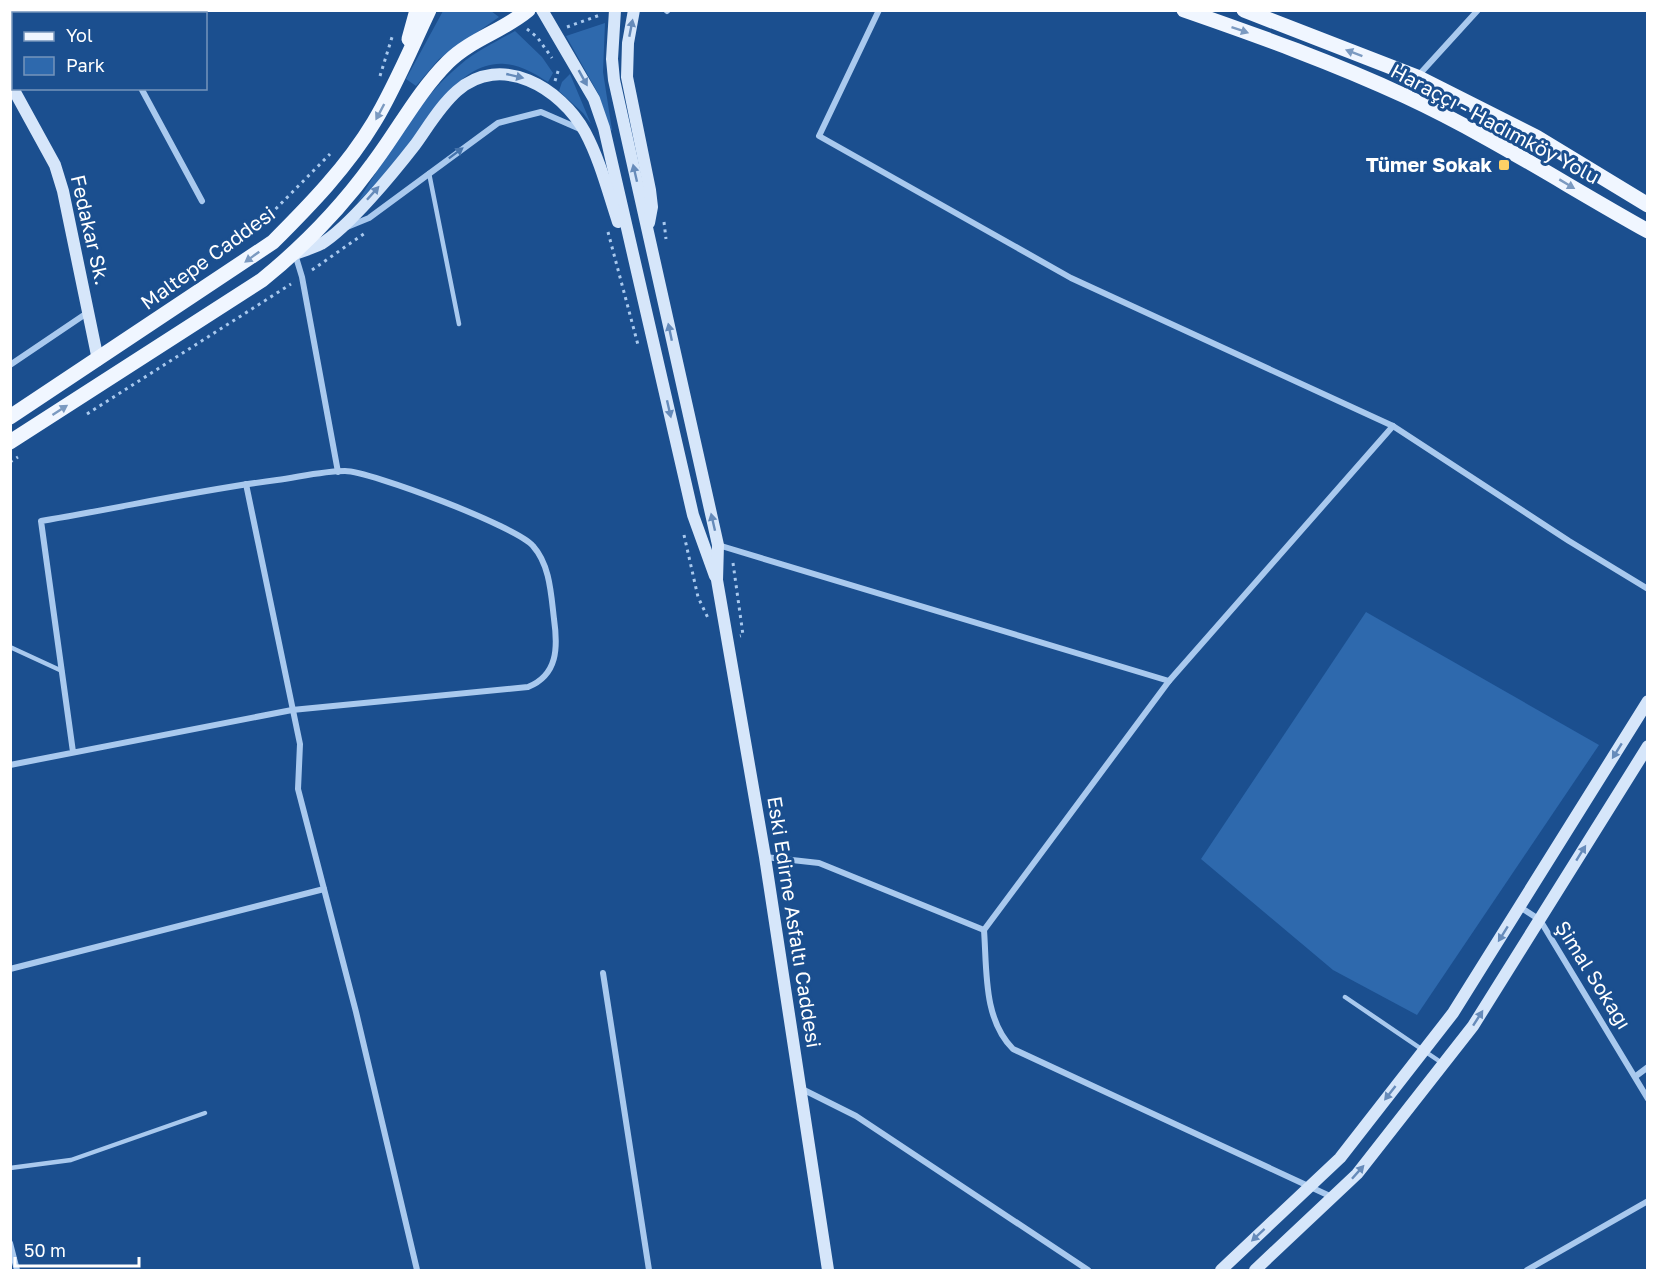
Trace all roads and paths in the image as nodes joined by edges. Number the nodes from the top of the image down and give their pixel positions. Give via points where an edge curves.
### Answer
1 (417, 10) edge
2 (429, 10) edge
3 (542, 10) edge
4 (615, 10) edge
5 (634, 10) edge
6 (879, 10) edge
7 (1184, 10) edge
8 (1244, 10) edge
9 (1478, 10) edge
10 (603, 14) dead end
11 (522, 15) edge
12 (397, 26) dead end
13 (553, 32) junction
14 (537, 37) junction
15 (406, 60) junction
16 (1417, 77) junction
17 (379, 81) dead end
18 (14, 90) edge
19 (142, 90) edge
20 (550, 93) junction
21 (1405, 96) junction
22 (584, 130) junction
23 (333, 151) dead end
24 (429, 173) junction
25 (202, 201) dead end
26 (1647, 205) edge
27 (606, 225) dead end
28 (337, 229) junction
29 (648, 230) junction
30 (368, 231) dead end
31 (1647, 231) edge
32 (240, 244) dead end
33 (632, 249) junction
34 (295, 254) junction
35 (302, 277) junction
36 (88, 313) junction
37 (459, 324) dead end
38 (640, 356) dead end
39 (98, 360) junction
40 (10, 365) edge
41 (10, 417) edge
42 (81, 417) dead end
43 (1394, 426) junction
44 (10, 442) edge
45 (21, 455) dead end
46 (10, 462) edge
47 (338, 472) junction
48 (246, 484) junction
49 (682, 528) dead end
50 (718, 545) junction
51 (717, 580) junction
52 (1647, 589) edge
53 (699, 597) dead end
54 (10, 647) edge
55 (62, 671) junction
56 (1169, 681) junction
57 (1647, 701) edge
58 (292, 710) junction
59 (1647, 746) edge
60 (74, 752) junction
61 (10, 765) edge
62 (765, 857) junction
63 (324, 889) junction
64 (1520, 907) junction
65 (1540, 920) junction
66 (984, 930) junction
67 (10, 969) edge
68 (603, 973) dead end
69 (1345, 997) dead end
70 (1424, 1050) junction
71 (1443, 1064) junction
72 (1647, 1067) edge
73 (1636, 1076) junction
74 (801, 1089) junction
75 (1647, 1099) edge
76 (205, 1113) dead end
77 (10, 1168) edge
78 (1309, 1186) junction
79 (1333, 1197) junction
80 (1647, 1201) edge
81 (10, 1244) edge
82 (17, 1270) edge
83 (417, 1270) edge
84 (649, 1270) edge
85 (828, 1270) edge
86 (1088, 1270) edge
87 (1221, 1270) edge
88 (1255, 1270) edge
89 (1527, 1270) edge

1 - 15 main road
2 - 15 main road, Maltepe Caddesi
3 - 13 main road
29 -> 4 main road via 614,80
29 -> 5 main road via 652,207 627,77
6 - 43 street via 819,136 1071,278
7 -> 21 main road, Haraççı - Hadımköy Yolu via 1270,40
16 -> 8 main road, Haraççı - Hadımköy Yolu
9 - 16 street
10 - 13 path
11 - 14 path
11 - 34 main road via 478,39 449,61 403,117 374,164 324,226
12 - 17 path via 385,53
13 - 14 path
13 -> 33 main road via 594,99
14 - 20 path via 560,70
15 -> 39 main road, Maltepe Caddesi via 350,158 280,235
16 - 21 street
16 - 26 main road, Haraççı - Hadımköy Yolu via 1536,137
18 - 36 main road, Fedakar Sk. via 60,182
19 - 25 street
20 - 22 main road
28 -> 20 main road via 413,147 457,90 502,73 518,75
21 -> 31 main road, Haraççı - Hadımköy Yolu via 1514,153
24 -> 22 street via 498,123 516,116 541,112
22 - 33 main road via 623,236
23 - 32 path
24 - 28 street via 369,218
24 - 37 lane
27 - 38 path
28 - 34 main road via 321,244
50 -> 29 main road
30 - 35 path
33 -> 51 main road via 693,515
34 - 35 street
44 -> 34 main road via 262,280
35 - 42 path
35 - 47 street
36 - 39 main road, Fedakar Sk.
36 - 40 street
39 - 41 main road, Maltepe Caddesi
43 - 52 street
43 - 56 street
45 - 46 path
47 - 48 street
47 - 58 street via 417,492 505,526 532,544 547,574 556,633 555,660 544,678 528,687
48 - 55 street via 41,521
48 - 58 street
49 - 53 path
50 - 51 main road
50 - 56 street
51 - 62 main road, Eski Edirne Asfaltı Caddesi
54 - 55 lane
55 - 60 street
56 - 66 street
57 -> 64 main road
58 - 60 street
58 - 63 street via 300,744 298,789
65 -> 59 main road
60 - 61 street
62 - 66 street via 819,863
62 - 74 main road, Eski Edirne Asfaltı Caddesi
63 - 67 street
63 - 83 street
64 - 65 street, Şimal Sokağı
64 -> 70 main road
71 -> 65 main road via 1473,1026
65 - 73 street, Şimal Sokağı
66 - 78 street via 995,1024 1013,1049
68 - 84 street
69 - 70 lane
70 - 71 lane
70 -> 78 main road via 1340,1158
79 -> 71 main road via 1357,1174
72 - 73 street
73 - 75 street, Şimal Sokağı
74 - 85 main road, Eski Edirne Asfaltı Caddesi
74 - 86 street via 856,1116
76 - 77 lane via 70,1160
78 - 79 street
78 -> 87 main road
79 - 88 main road
80 - 89 street
81 - 82 street

